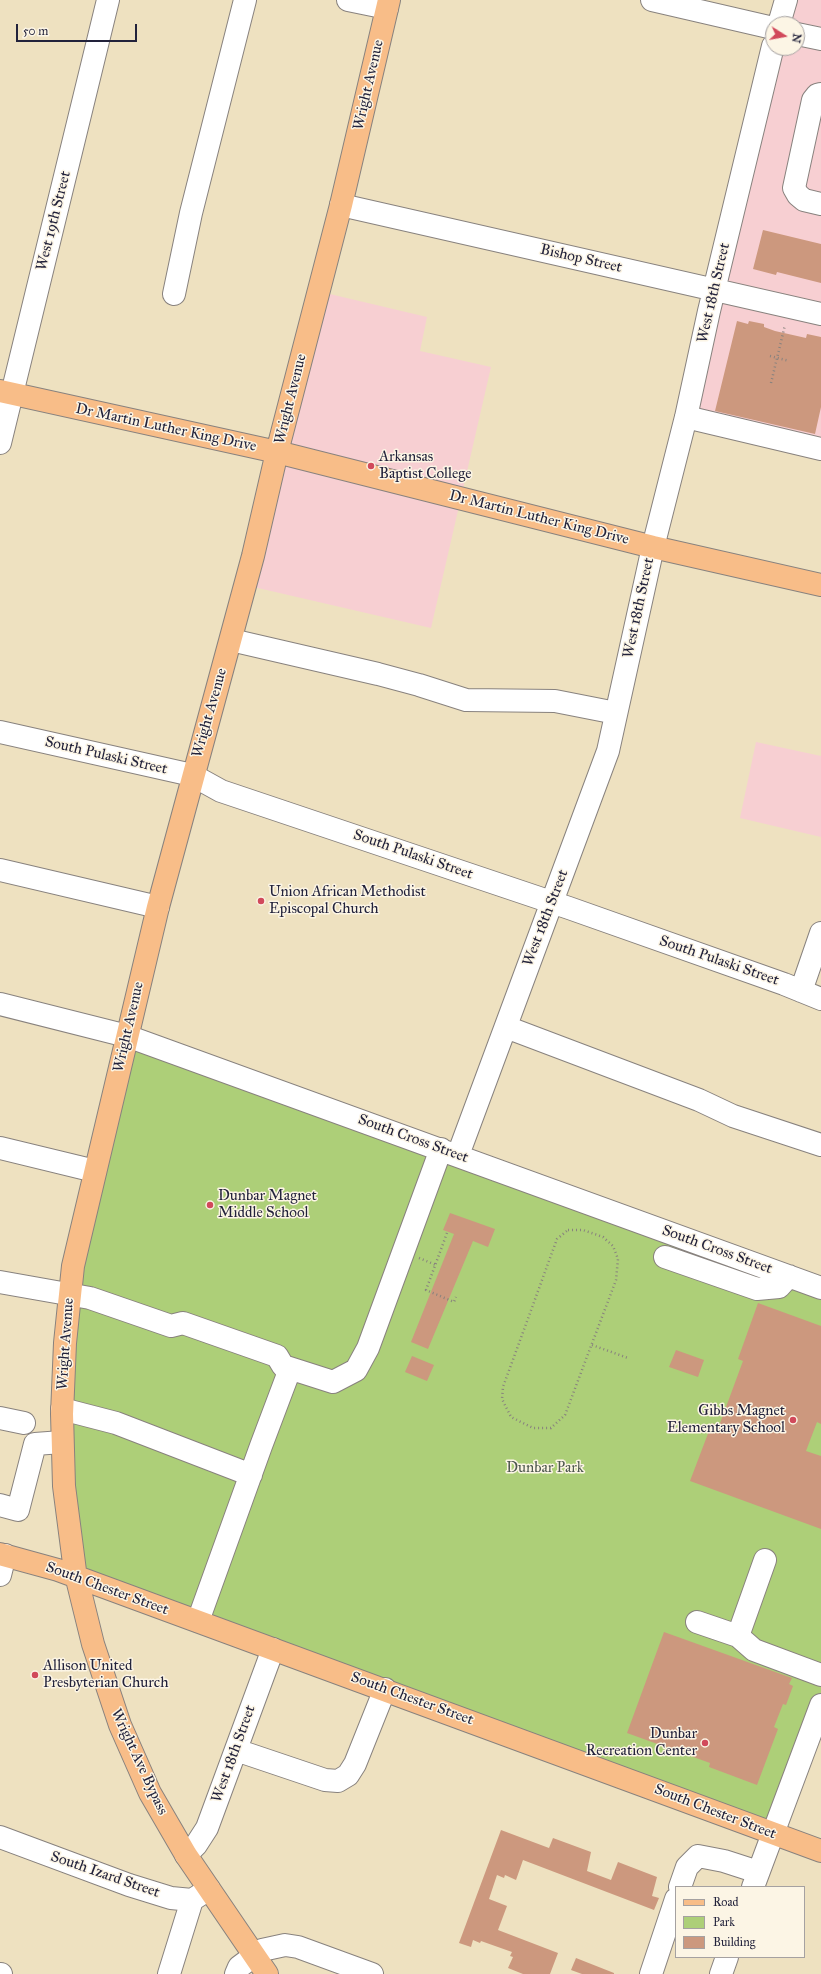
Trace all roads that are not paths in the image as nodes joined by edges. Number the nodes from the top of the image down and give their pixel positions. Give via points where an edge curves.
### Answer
1 (108, 0) edge
2 (245, 0) edge
3 (348, 0) edge
4 (652, 0) edge
5 (786, 0) edge
6 (388, 4) edge
7 (781, 16) edge
8 (765, 26) edge
9 (805, 36) edge
10 (821, 39) edge
11 (771, 56) edge
12 (821, 94) edge
13 (821, 204) edge
14 (341, 205) junction
15 (715, 289) junction
16 (174, 294) dead end
17 (821, 314) edge
18 (6, 393) edge
19 (686, 417) junction
20 (0, 443) edge
21 (821, 449) edge
22 (277, 452) junction
23 (653, 547) junction
24 (821, 585) edge
25 (230, 640) junction
26 (616, 713) junction
27 (0, 732) edge
28 (192, 775) junction
29 (0, 870) edge
30 (552, 902) junction
31 (158, 906) junction
32 (821, 933) edge
33 (801, 991) junction
34 (821, 999) edge
35 (0, 1004) edge
36 (506, 1027) junction
37 (127, 1036) junction
38 (821, 1145) edge
39 (0, 1148) edge
40 (449, 1152) junction
41 (95, 1171) junction
42 (673, 1234) junction
43 (789, 1276) junction
44 (0, 1282) edge
45 (821, 1288) edge
46 (70, 1294) junction
47 (287, 1368) junction
48 (62, 1409) junction
49 (0, 1418) edge
50 (24, 1424) dead end
51 (62, 1436) junction
52 (251, 1475) junction
53 (0, 1505) edge
54 (765, 1560) dead end
55 (2, 1561) edge
56 (77, 1577) junction
57 (198, 1621) junction
58 (697, 1622) dead end
59 (738, 1636) junction
60 (273, 1649) junction
61 (821, 1675) edge
62 (385, 1690) junction
63 (821, 1705) edge
64 (236, 1750) junction
65 (774, 1834) junction
66 (0, 1837) edge
67 (821, 1851) edge
68 (186, 1855) junction
69 (756, 1879) edge
70 (680, 1886) edge
71 (200, 1894) junction
72 (675, 1902) edge
73 (254, 1954) junction
74 (727, 1958) edge
75 (169, 1974) edge
76 (236, 1974) edge
77 (267, 1974) edge
78 (372, 1974) edge
79 (651, 1974) edge
80 (721, 1974) edge

1 - 18 street, West 19th Street
2 - 16 street via 191,213
3 - 6 street
4 - 8 street
5 - 7 street
6 - 14 main road, Wright Avenue
9 - 10 street
11 - 15 street, West 18th Street
12 - 13 street via 813,100 794,188 804,200
14 - 15 street, Bishop Street
14 - 22 main road, Wright Avenue
15 - 17 street, Bishop Street
15 - 19 street, West 18th Street
18 - 20 street, West 19th Street
18 - 22 main road, Dr Martin Luther King Drive
19 - 21 street
19 - 23 street, West 18th Street
22 - 23 main road, Dr Martin Luther King Drive
22 - 25 main road, Wright Avenue
23 - 24 main road, Dr Martin Luther King Drive
23 - 26 street, West 18th Street
25 - 26 street via 419,684 466,700 555,701
25 - 28 main road, Wright Avenue
26 - 30 street, West 18th Street via 608,751
27 - 28 street, South Pulaski Street
28 - 30 street, South Pulaski Street via 221,791
28 - 31 main road, Wright Avenue
29 - 31 street
30 - 33 street, South Pulaski Street
30 - 36 street, West 18th Street
31 - 37 main road, Wright Avenue
32 - 33 street
33 - 34 street, South Pulaski Street
35 - 37 street, South Cross Street
36 - 38 street via 699,1100 733,1116
36 - 40 street, West 18th Street
37 - 40 street, South Cross Street
37 - 41 main road, Wright Avenue
39 - 41 street
40 - 42 street, South Cross Street
40 - 47 street, West 18th Street via 368,1348 356,1370 333,1382
41 - 46 main road, Wright Avenue via 73,1266
42 - 43 street, South Cross Street
42 - 43 street via 663,1262 757,1289 778,1287
43 - 45 street, South Cross Street
44 - 46 street
46 - 47 street via 90,1298 172,1326 183,1323 277,1356
46 - 48 main road, Wright Avenue
47 - 52 street
48 - 51 main road, Wright Avenue
48 - 52 street via 116,1423
49 - 50 street
51 - 53 street via 34,1444 18,1510
51 - 56 main road, Wright Ave Bypass via 68,1521
52 - 57 street
54 - 59 street
55 - 56 main road, South Chester Street
56 - 57 main road, South Chester Street
56 - 68 main road, Wright Ave Bypass via 92,1644 120,1725 150,1793
57 - 60 main road, South Chester Street
58 - 59 street
59 - 61 street via 754,1650
60 - 62 main road, South Chester Street
60 - 64 street, West 18th Street
62 - 64 street via 356,1764 348,1775 338,1781 325,1780
62 - 65 main road, South Chester Street
63 - 65 street
64 - 68 street, West 18th Street via 207,1828
65 - 67 main road, South Chester Street
65 - 69 street
66 - 71 street, South Izard Street via 170,1898
68 - 71 main road, Wright Ave Bypass
69 - 70 street via 724,1861 698,1856 687,1867
71 - 73 main road, Wright Ave Bypass
71 - 75 street
72 - 79 street
73 - 76 street
73 - 77 main road, Wright Ave Bypass
73 - 78 street via 276,1946 298,1947
74 - 80 street

